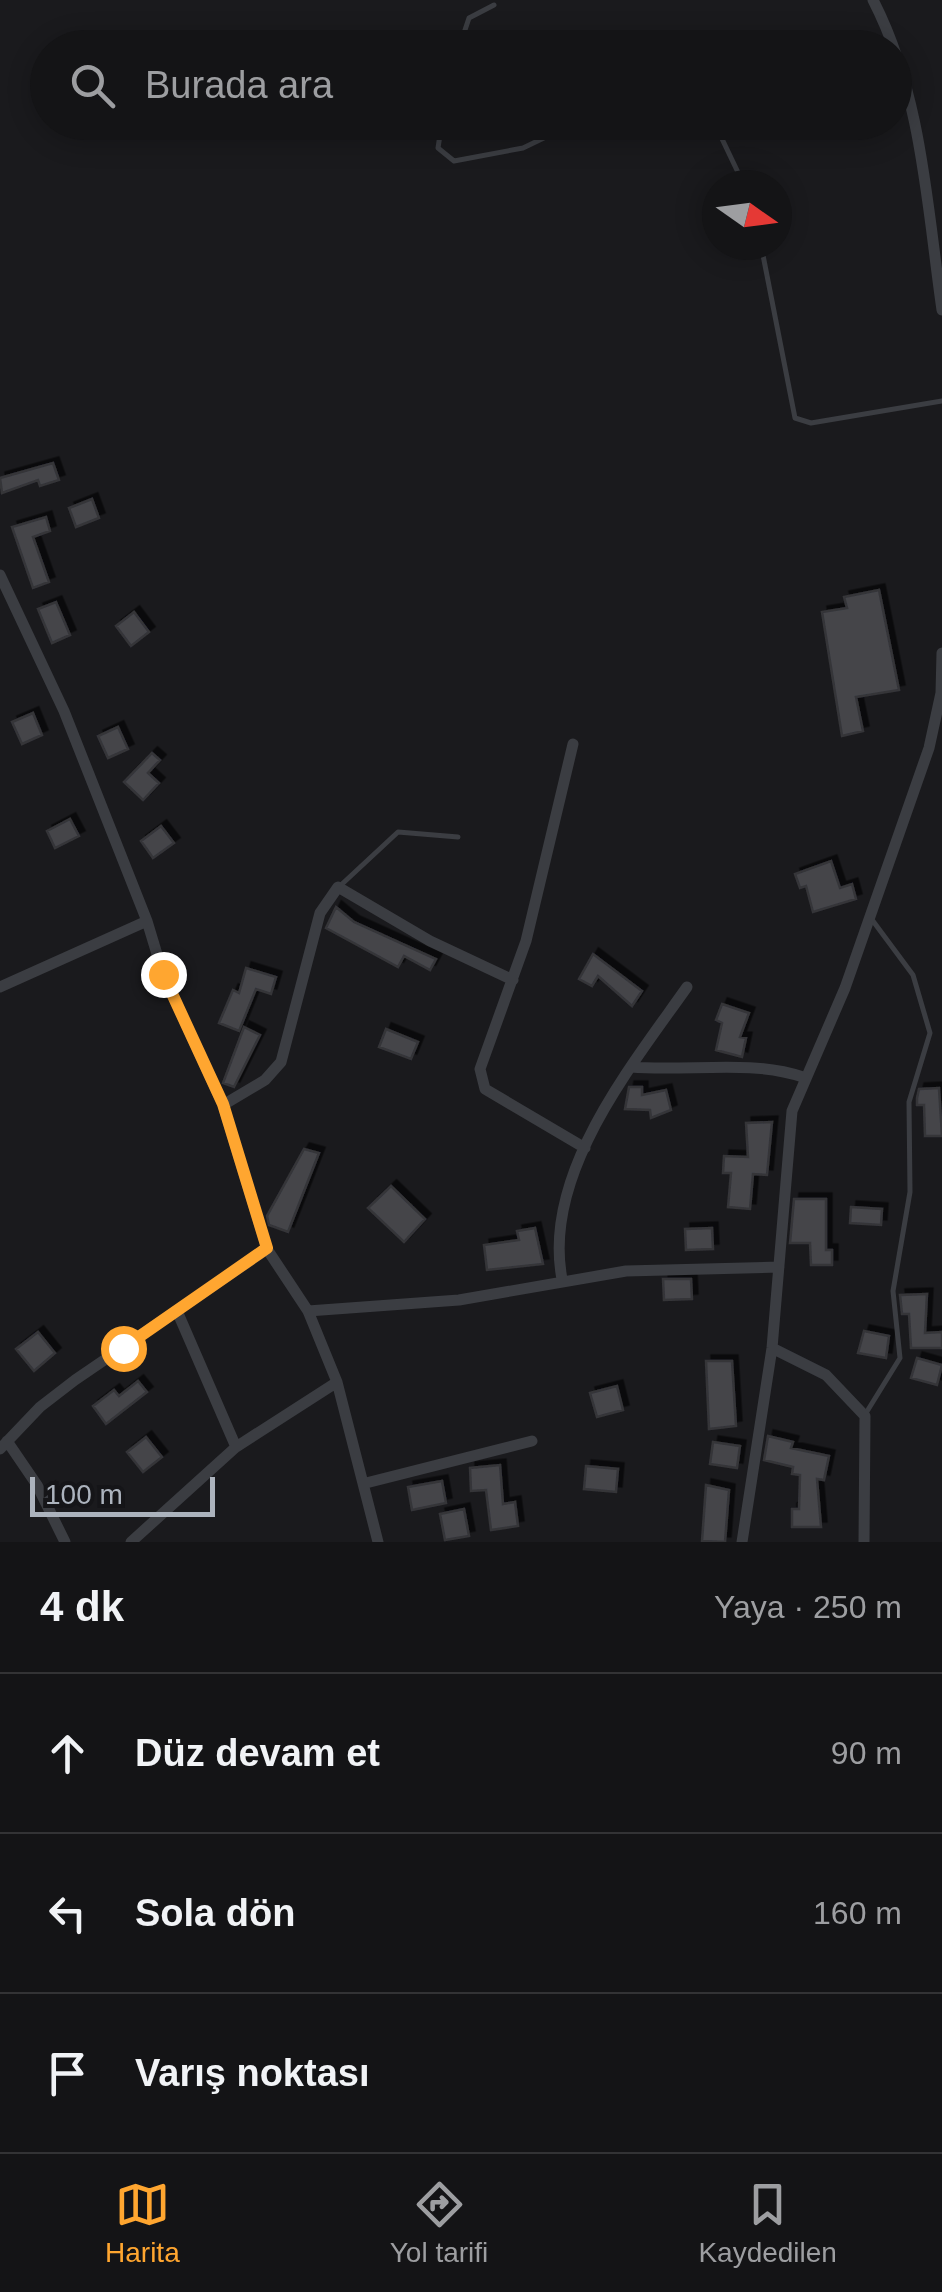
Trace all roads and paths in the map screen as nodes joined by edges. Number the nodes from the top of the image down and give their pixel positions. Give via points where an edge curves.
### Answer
1 (874, 0) edge
2 (494, 5) dead end
3 (465, 30) edge
4 (888, 30) edge
5 (912, 107) edge
6 (439, 140) edge
7 (540, 140) edge
8 (723, 140) edge
9 (737, 170) edge
10 (764, 260) edge
11 (942, 310) edge
12 (942, 401) edge
13 (0, 575) edge
14 (942, 652) edge
15 (572, 744) dead end
16 (458, 838) dead end
17 (338, 887) junction
18 (868, 915) junction
19 (147, 921) junction
20 (513, 980) junction
21 (0, 987) edge
22 (687, 988) dead end
23 (630, 1067) junction
24 (803, 1077) junction
25 (223, 1104) junction
26 (586, 1148) junction
27 (267, 1248) junction
28 (778, 1267) junction
29 (562, 1278) junction
30 (177, 1311) junction
31 (308, 1311) junction
32 (772, 1348) junction
33 (337, 1382) junction
34 (864, 1416) junction
35 (532, 1441) dead end
36 (3, 1445) edge
37 (236, 1447) junction
38 (366, 1483) junction
39 (65, 1542) edge
40 (130, 1542) edge
41 (378, 1542) edge
42 (742, 1542) edge
43 (864, 1542) edge

1 - 4 street
2 - 3 lane via 469,18
5 - 11 street
6 - 7 lane via 438,148 454,161
8 - 9 lane
10 - 12 lane via 791,412 798,420
13 - 19 street via 64,711
14 - 18 street via 930,748
15 - 20 street
16 - 17 lane via 398,832
17 - 20 street
17 - 25 street via 320,913 281,1062 272,1076
18 - 24 street via 834,1016
18 - 34 lane via 913,975 930,1033 909,1102 910,1192 893,1291 900,1358
19 - 21 street
19 - 25 street via 163,974
20 - 26 street via 481,1062 482,1083
22 - 23 street
23 - 24 street via 763,1067
23 - 26 street
24 - 28 street via 789,1126
25 - 27 street
26 - 29 street via 558,1223
27 - 30 street
27 - 31 street
28 - 29 street
28 - 32 street
29 - 31 street via 459,1300
30 - 36 street via 75,1380
30 - 37 street
31 - 33 street
32 - 34 street via 826,1375
32 - 42 street
33 - 37 street
33 - 38 street
34 - 43 street
35 - 38 street
36 - 39 street via 37,1485
37 - 40 street
38 - 41 street

